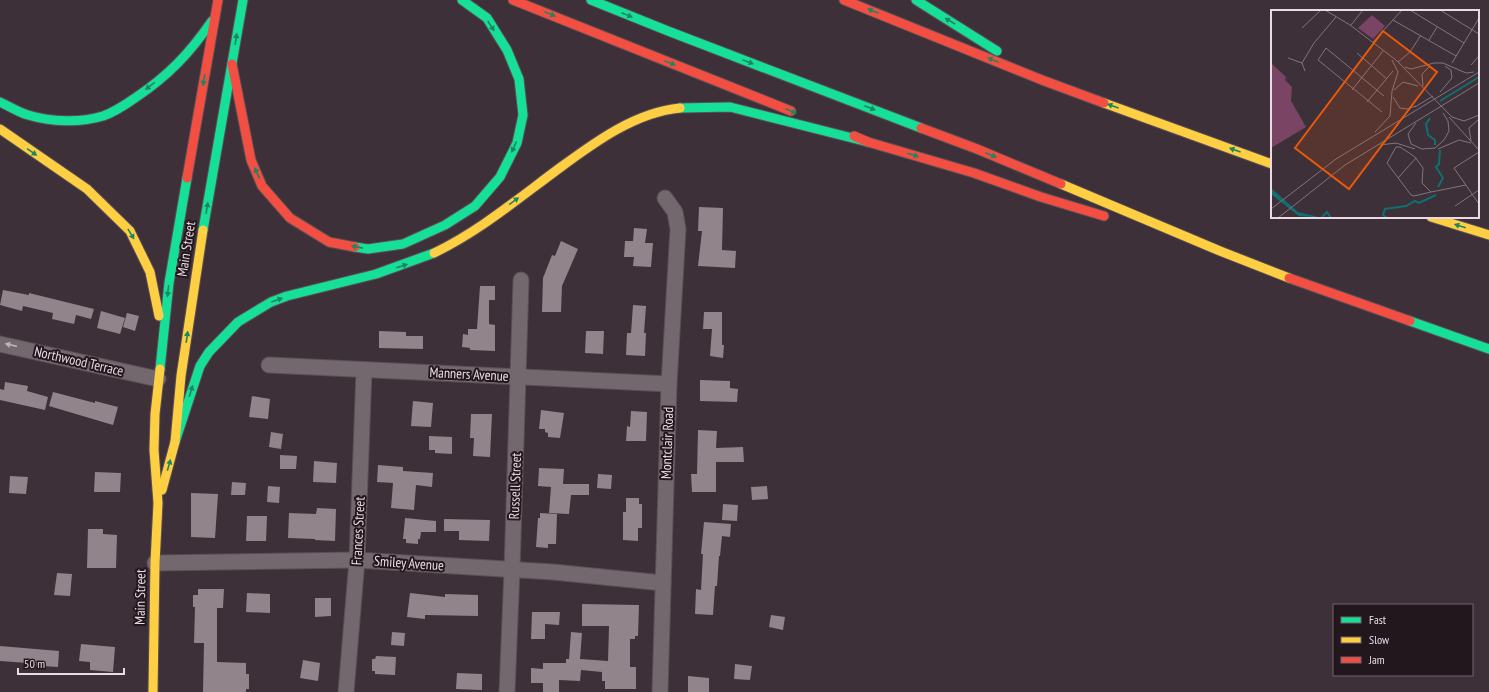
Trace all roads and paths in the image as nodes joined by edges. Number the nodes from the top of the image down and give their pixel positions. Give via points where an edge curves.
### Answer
1 (218, 0) edge
2 (243, 0) edge
3 (462, 0) edge
4 (514, 0) edge
5 (591, 0) edge
6 (844, 0) edge
7 (916, 0) edge
8 (215, 17) junction
9 (232, 64) junction
10 (1042, 80) junction
11 (0, 102) edge
12 (0, 129) edge
13 (868, 142) junction
14 (1271, 164) edge
15 (665, 198) dead end
16 (1434, 218) edge
17 (1116, 219) dead end
18 (1138, 226) dead end
19 (1489, 235) edge
20 (1220, 251) junction
21 (521, 280) dead end
22 (163, 335) junction
23 (0, 344) edge
24 (1489, 349) edge
25 (269, 365) dead end
26 (364, 370) junction
27 (518, 377) junction
28 (158, 378) junction
29 (669, 384) junction
30 (176, 442) junction
31 (158, 503) junction
32 (357, 560) junction
33 (155, 563) junction
34 (512, 570) junction
35 (663, 583) junction
36 (153, 692) edge
37 (346, 692) edge
38 (507, 692) edge
39 (660, 692) edge

1 - 8 highway, Main Street
9 -> 2 highway, Main Street
3 -> 9 highway via 487,18 507,50 519,79 523,115 517,143 500,177 475,206 445,225 402,244 368,249 329,242 290,218 262,186 251,160
4 -> 13 highway
5 -> 20 highway via 977,149
10 -> 6 highway
10 -> 7 highway
8 -> 11 highway via 188,54 142,93 110,113 83,120 57,121 27,115
8 -> 22 highway, Main Street via 169,283
30 -> 9 highway, Main Street via 188,327
14 -> 10 highway
12 -> 22 highway via 87,189 130,231 150,272
13 -> 17 highway via 974,172 1041,197
30 -> 13 highway via 200,366 238,322 271,302 287,296 376,274 431,255 451,245 594,142 646,116 672,109 730,107
15 - 29 street, Montclair Road via 675,212 678,229
19 -> 16 highway
18 - 20 highway
20 - 24 highway via 1321,290
21 - 27 street, Russell Street
22 - 28 highway, Main Street
28 -> 23 street, Northwood Terrace
25 - 26 street, Manners Avenue
26 - 27 street, Manners Avenue
26 - 32 street, Frances Street
27 - 29 street, Manners Avenue
27 - 34 street, Russell Street
28 - 31 highway, Main Street via 154,450
29 - 35 street, Montclair Road
31 -> 30 highway, Main Street
31 - 33 highway, Main Street
32 - 33 street, Smiley Avenue
32 - 34 street, Smiley Avenue
32 - 37 street, Frances Street
33 - 36 highway, Main Street
34 - 35 street, Smiley Avenue
34 - 38 street, Russell Street
35 - 39 street, Montclair Road

